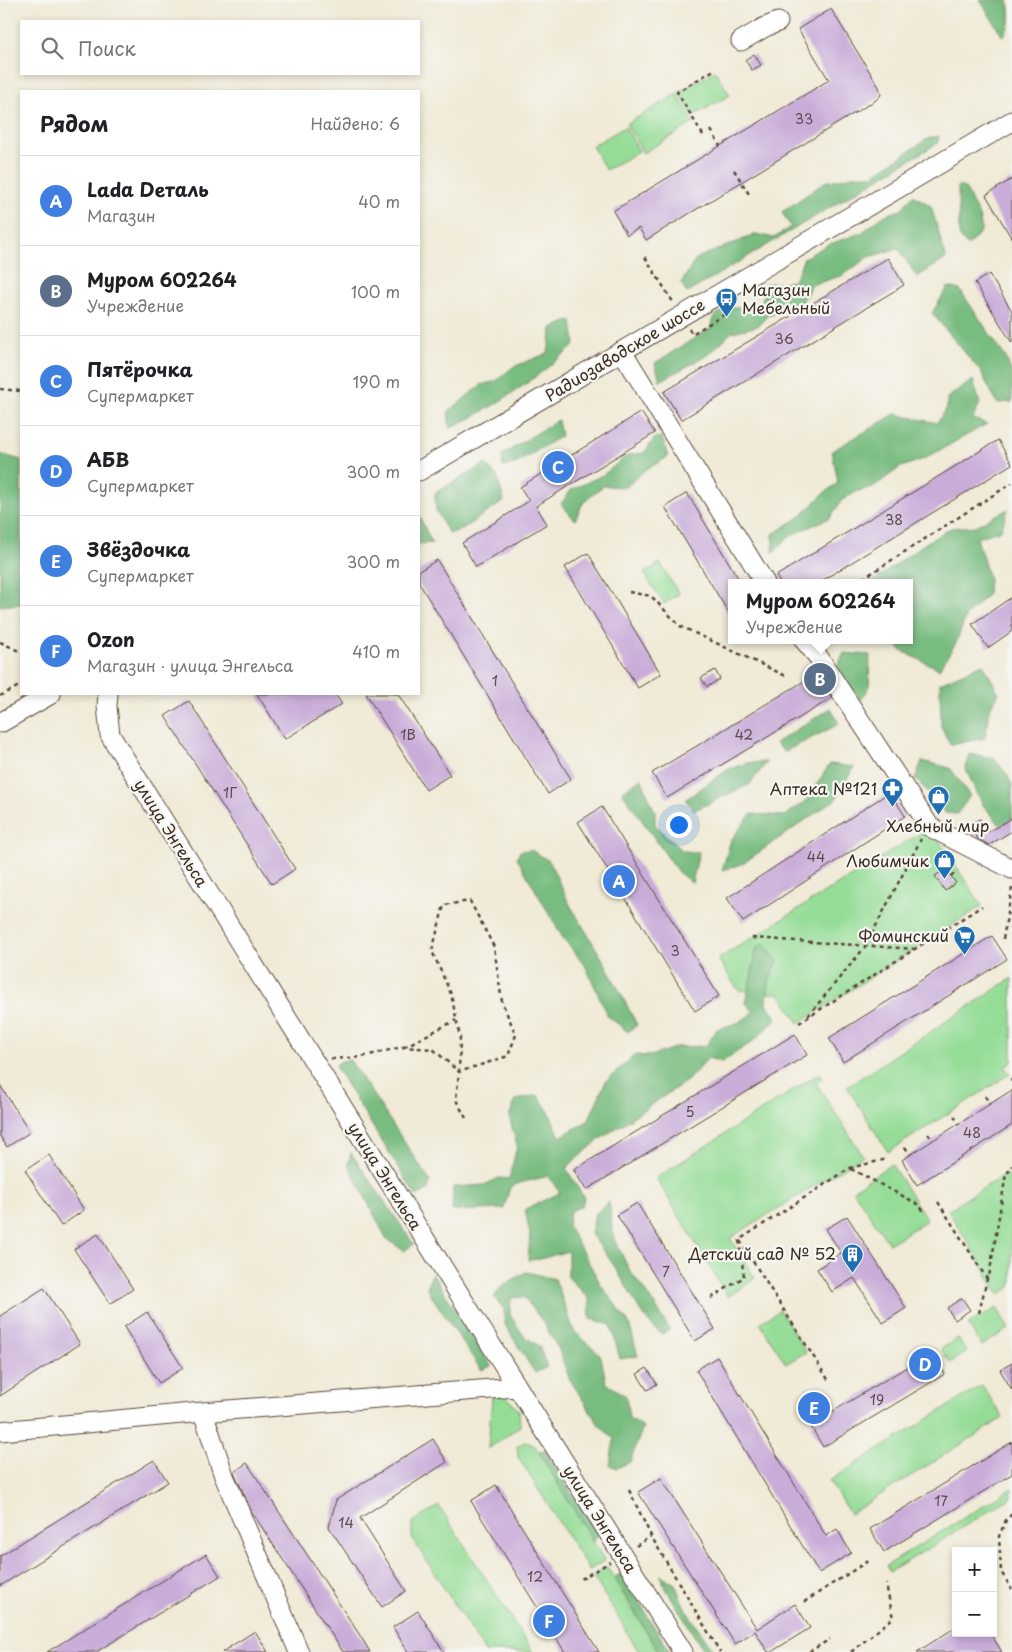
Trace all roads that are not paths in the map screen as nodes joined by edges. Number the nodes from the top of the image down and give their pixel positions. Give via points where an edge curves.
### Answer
1 (778, 22) dead end
2 (741, 41) dead end
3 (1012, 121) edge
4 (622, 351) junction
5 (420, 470) edge
6 (763, 579) edge
7 (807, 644) edge
8 (49, 695) edge
9 (108, 695) edge
10 (0, 723) edge
11 (1012, 869) edge
12 (517, 1387) junction
13 (203, 1412) junction
14 (0, 1431) edge
15 (299, 1652) edge
16 (683, 1652) edge

1 - 2 street
3 - 4 street, Радиозаводское шоссе
4 - 5 street, Радиозаводское шоссе
4 - 6 street
7 - 11 street via 930,827
8 - 10 street
9 - 12 street, улица Энгельса via 110,735
12 - 13 street
12 - 16 street, улица Энгельса
13 - 14 street
13 - 15 street via 224,1476

